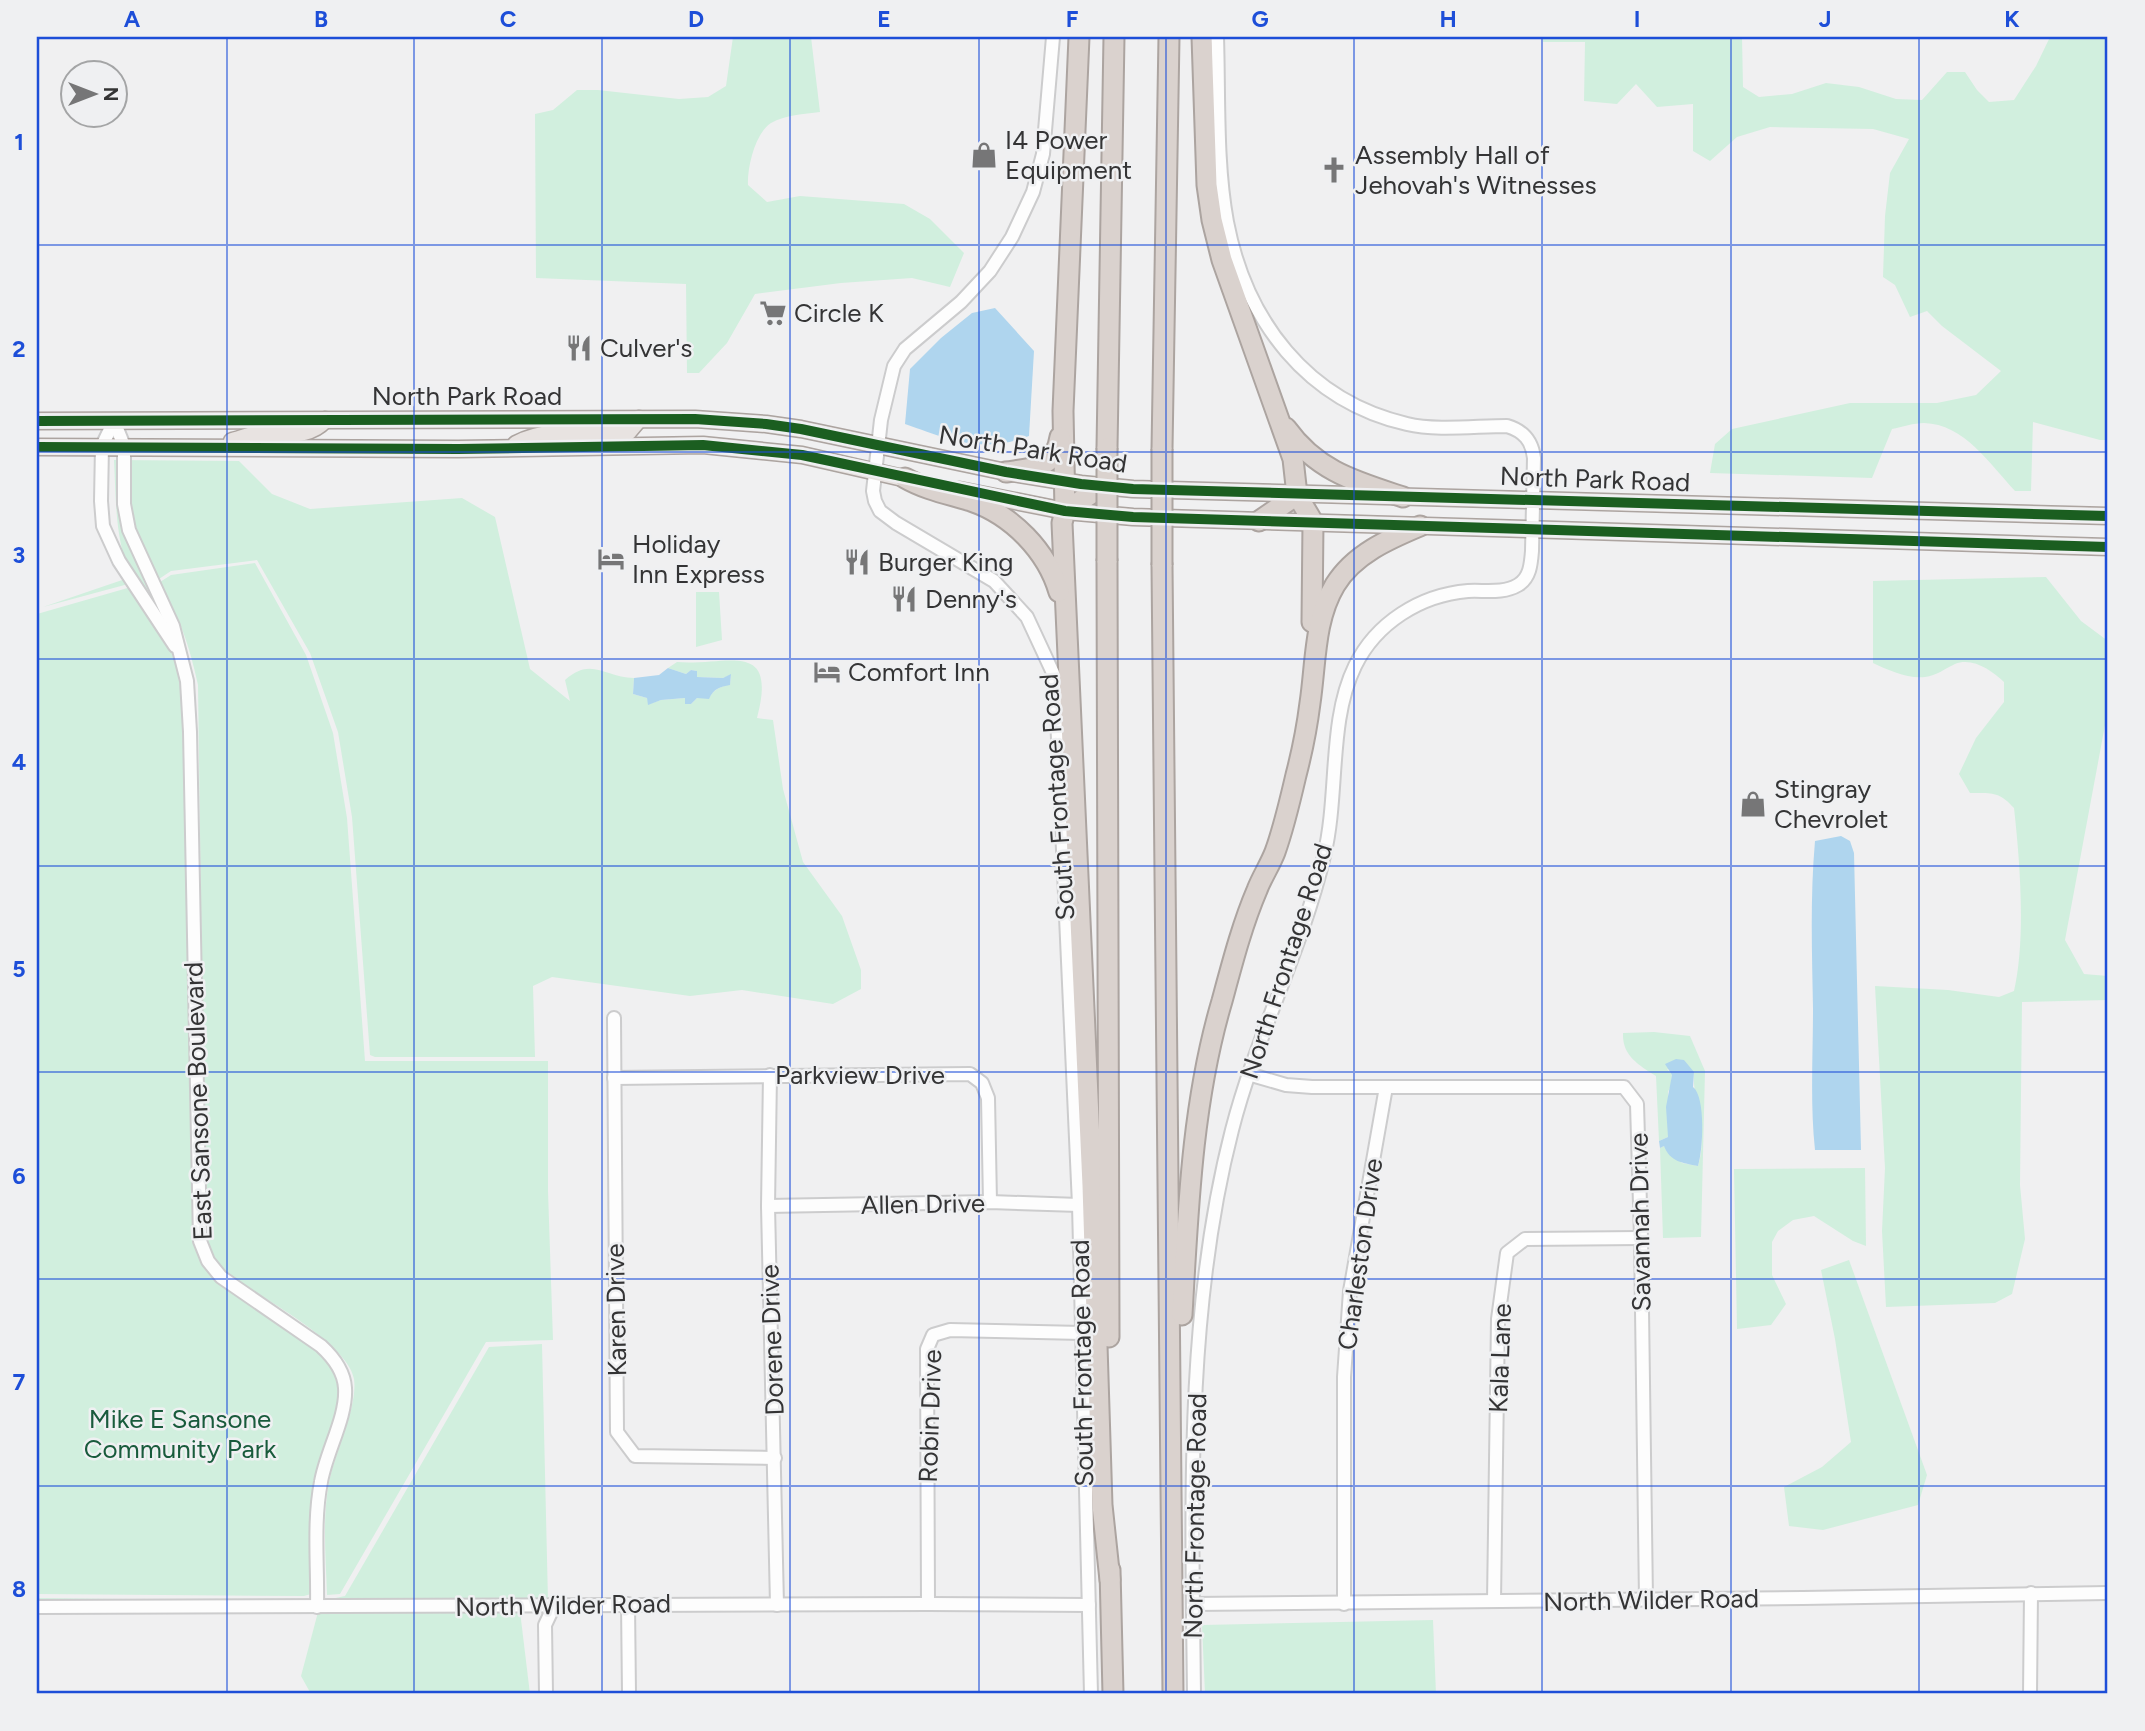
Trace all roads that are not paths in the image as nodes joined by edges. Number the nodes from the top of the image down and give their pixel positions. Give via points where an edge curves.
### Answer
1 (1053, 37) edge
2 (1079, 37) edge
3 (1114, 37) edge
4 (1169, 37) edge
5 (1202, 37) edge
6 (1217, 37) edge
7 (1063, 411) junction
8 (1277, 414) junction
9 (639, 419) junction
10 (325, 420) junction
11 (37, 421) edge
12 (114, 421) junction
13 (878, 444) junction
14 (102, 446) junction
15 (124, 446) junction
16 (37, 447) edge
17 (213, 447) junction
18 (511, 447) junction
19 (875, 471) junction
20 (1006, 472) junction
21 (905, 478) junction
22 (1064, 482) junction
23 (1103, 486) junction
24 (1297, 495) junction
25 (1402, 497) junction
26 (1532, 500) junction
27 (124, 504) junction
28 (101, 505) junction
29 (1065, 511) junction
30 (2108, 516) edge
31 (1259, 521) junction
32 (1313, 522) junction
33 (1420, 526) junction
34 (1532, 529) junction
35 (2108, 547) edge
36 (137, 550) junction
37 (120, 562) junction
38 (1065, 612) junction
39 (179, 652) junction
40 (1262, 880) junction
41 (614, 1018) dead end
42 (1248, 1074) junction
43 (770, 1075) junction
44 (614, 1078) junction
45 (1386, 1087) junction
46 (990, 1202) junction
47 (1079, 1205) junction
48 (768, 1206) junction
49 (1641, 1238) junction
50 (1082, 1333) junction
51 (1171, 1373) junction
52 (775, 1458) junction
53 (1110, 1580) junction
54 (2031, 1593) junction
55 (2108, 1593) edge
56 (1646, 1599) junction
57 (1494, 1601) junction
58 (628, 1604) junction
59 (928, 1604) junction
60 (1193, 1604) junction
61 (1344, 1604) junction
62 (777, 1605) junction
63 (1089, 1605) junction
64 (554, 1606) junction
65 (37, 1607) edge
66 (317, 1607) junction
67 (546, 1694) edge
68 (629, 1694) edge
69 (1091, 1694) edge
70 (1113, 1694) edge
71 (1173, 1694) edge
72 (1194, 1694) edge
73 (2030, 1694) edge

1 - 13 street, South Frontage Road via 1042,154 1033,192 990,271 905,349 894,366
2 - 7 highway
3 - 53 highway, bridge via 1107,448
4 - 51 highway, bridge via 1162,565
5 - 8 highway via 1212,220
6 - 26 street, North Frontage Road via 1227,222 1249,292 1271,331 1311,378 1366,412 1409,425 1517,429 1532,446
7 - 20 highway via 1057,451 1051,458 1038,467
7 - 22 highway
8 - 24 highway via 1293,459
8 - 25 highway via 1293,438 1324,466
9 - 10 main road, North Park Road
9 - 13 main road, North Park Road via 766,424
9 - 18 main road via 628,432 548,432
10 - 12 main road, North Park Road
10 - 17 main road via 303,433 260,433
11 - 12 main road, North Park Road
12 - 14 street, East Sansone Boulevard
12 - 15 street, East Sansone Boulevard
13 - 19 street, South Frontage Road
13 - 20 main road, North Park Road
14 - 15 main road, North Park Road
14 - 16 main road, North Park Road
14 - 28 street, East Sansone Boulevard
15 - 17 main road, North Park Road
15 - 27 street, East Sansone Boulevard
17 - 18 main road, North Park Road
18 - 19 main road, North Park Road via 703,445 800,455
19 - 21 main road, North Park Road
19 - 47 street, South Frontage Road via 873,491 880,511 994,581 1027,617 1053,673
20 - 22 main road, North Park Road
21 - 29 main road, North Park Road
21 - 38 highway via 922,488 974,502 1017,528 1048,566
22 - 23 main road, North Park Road
22 - 29 highway
23 - 24 main road, North Park Road
23 - 29 highway
24 - 25 main road, North Park Road
24 - 31 highway
24 - 32 highway
25 - 26 main road, North Park Road
26 - 30 main road, North Park Road
26 - 34 street, North Frontage Road
27 - 28 street
27 - 36 street, East Sansone Boulevard
28 - 37 street, East Sansone Boulevard via 107,538
29 - 31 main road, North Park Road
29 - 38 highway
31 - 32 main road, North Park Road
32 - 33 main road, North Park Road
32 - 40 highway via 1313,609 1306,695 1291,774
33 - 34 main road, North Park Road
33 - 40 highway via 1371,549 1337,581 1327,598 1319,623 1297,773 1275,853
34 - 35 main road, North Park Road
34 - 42 street, North Frontage Road via 1531,565 1523,582 1504,590 1426,600 1383,628 1355,665 1342,699 1325,854
36 - 37 street
36 - 39 street, East Sansone Boulevard via 167,610
37 - 39 street, East Sansone Boulevard
38 - 53 highway via 1102,1505
39 - 66 street, East Sansone Boulevard via 187,681 190,732 200,1241 220,1277 321,1346 342,1375 344,1404 319,1491
40 - 51 highway via 1221,1002 1207,1061 1187,1223 1180,1338
41 - 44 street, Karen Drive
42 - 45 street via 1312,1087
42 - 60 street, North Frontage Road via 1220,1184 1204,1292 1194,1469
43 - 44 street, Parkview Drive
43 - 46 street, Parkview Drive via 970,1074 982,1083 988,1098
43 - 48 street, Dorene Drive
44 - 52 street, Karen Drive via 617,1432 635,1455
45 - 49 street, Savannah Drive via 1624,1087 1637,1104
45 - 61 street, Charleston Drive via 1350,1291 1344,1377
46 - 47 street, Allen Drive
46 - 48 street, Allen Drive
47 - 50 street, South Frontage Road
48 - 52 street, Dorene Drive
49 - 56 street, Savannah Drive
49 - 57 street, Kala Lane via 1525,1239 1507,1253 1498,1320
50 - 59 street, Robin Drive via 950,1330 933,1335 927,1349
50 - 63 street, South Frontage Road
51 - 71 highway
52 - 62 street, Dorene Drive
53 - 70 highway
54 - 55 street, North Wilder Road
54 - 56 street, North Wilder Road
54 - 73 street
56 - 57 street, North Wilder Road
57 - 61 street, North Wilder Road
58 - 62 street, North Wilder Road
58 - 64 street, North Wilder Road
58 - 68 street
59 - 62 street, North Wilder Road
59 - 63 street, North Wilder Road
60 - 61 street, North Wilder Road
60 - 72 street, North Frontage Road
63 - 69 street, South Frontage Road
64 - 66 street, North Wilder Road
64 - 67 street via 545,1625
65 - 66 street, North Wilder Road

